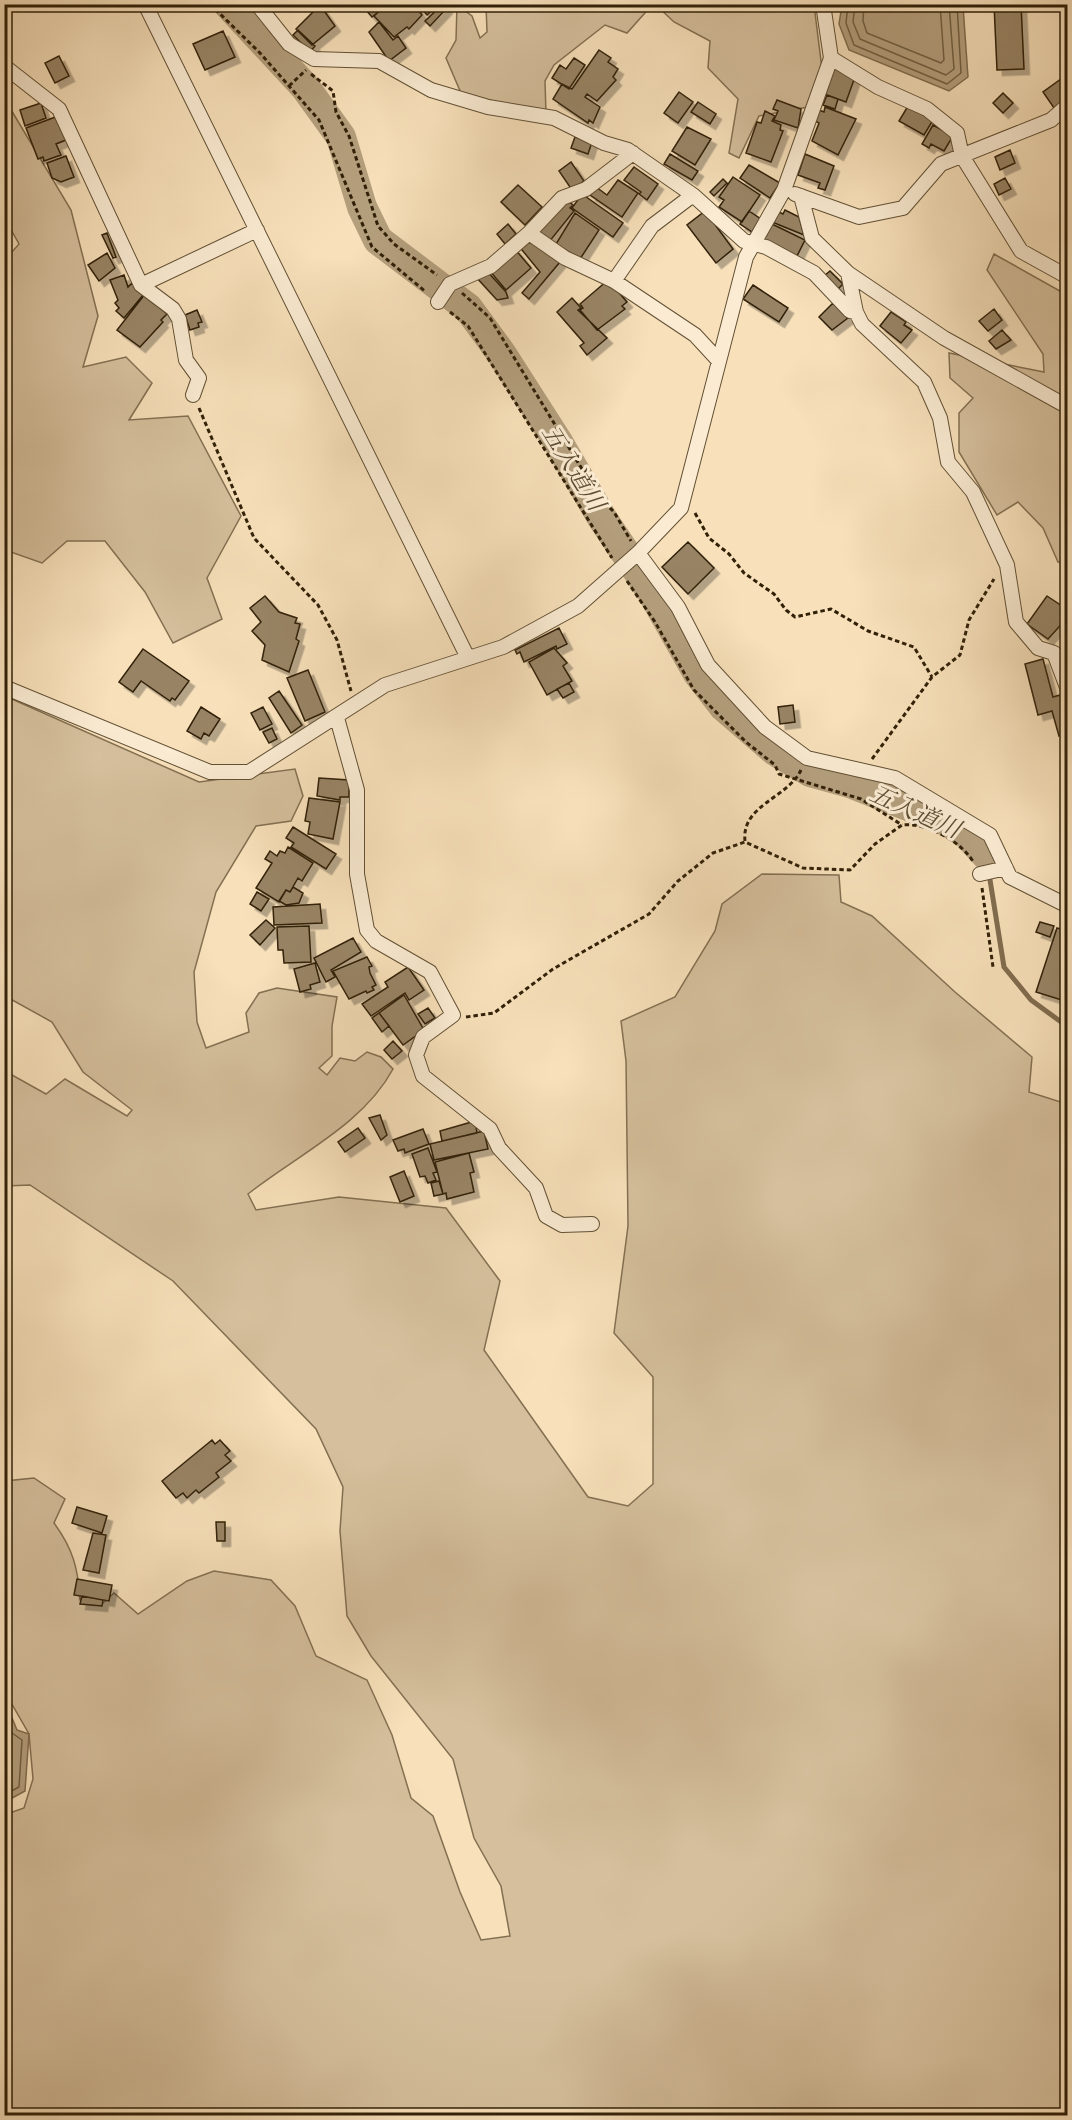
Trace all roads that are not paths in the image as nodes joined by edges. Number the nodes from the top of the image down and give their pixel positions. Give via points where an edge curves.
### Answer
1 (145, 4) edge
2 (256, 4) edge
3 (823, 4) edge
4 (831, 58) junction
5 (4, 66) edge
6 (1068, 105) edge
7 (633, 153) junction
8 (962, 156) junction
9 (784, 190) junction
10 (693, 195) junction
11 (801, 196) junction
12 (257, 230) junction
13 (529, 233) junction
14 (752, 245) junction
15 (848, 273) junction
16 (1068, 277) edge
17 (614, 281) junction
18 (141, 285) junction
19 (438, 302) road end
20 (856, 312) junction
21 (719, 361) junction
22 (194, 395) road end
23 (1068, 407) edge
24 (638, 553) junction
25 (468, 658) junction
26 (4, 687) edge
27 (1068, 690) edge
28 (337, 718) junction
29 (1006, 868) junction
30 (980, 874) road end
31 (1068, 906) edge
32 (592, 1224) dead end

1 - 12 street
2 - 7 street via 289,44 314,59 379,61 431,90 488,107 554,118
3 - 4 street
4 - 8 street via 878,87 927,109 957,133
4 - 9 street
5 - 18 street via 59,109
6 - 8 street via 1051,120
7 - 10 street
7 - 13 street via 586,189 562,198
8 - 11 street via 941,164 903,208 859,218
8 - 16 street via 1021,251
9 - 11 street
9 - 14 street
10 - 14 street
10 - 17 street via 652,226
11 - 15 street via 812,238
12 - 18 street
12 - 25 street
13 - 17 street via 565,258
13 - 19 street via 491,266 450,284
14 - 20 street via 766,248 814,273 850,311
14 - 21 street
15 - 20 street
15 - 23 street via 945,338
17 - 21 street via 695,335
18 - 22 street via 173,309 179,319 186,360 199,378
20 - 27 street via 862,324 924,382 940,418 948,462 973,492 1007,565 1016,622 1038,648 1054,653
21 - 24 street via 681,508
24 - 25 street via 578,606 503,647
24 - 29 street via 678,608 708,665 765,727 807,758 895,778 990,835
25 - 28 street via 385,685
26 - 28 street via 210,772 249,772
28 - 32 street via 357,790 357,874 367,930 376,941 430,972 453,1015 423,1037 416,1055 423,1076 490,1129 499,1149 536,1188 546,1216 562,1225
29 - 30 street
29 - 31 street via 1010,877

